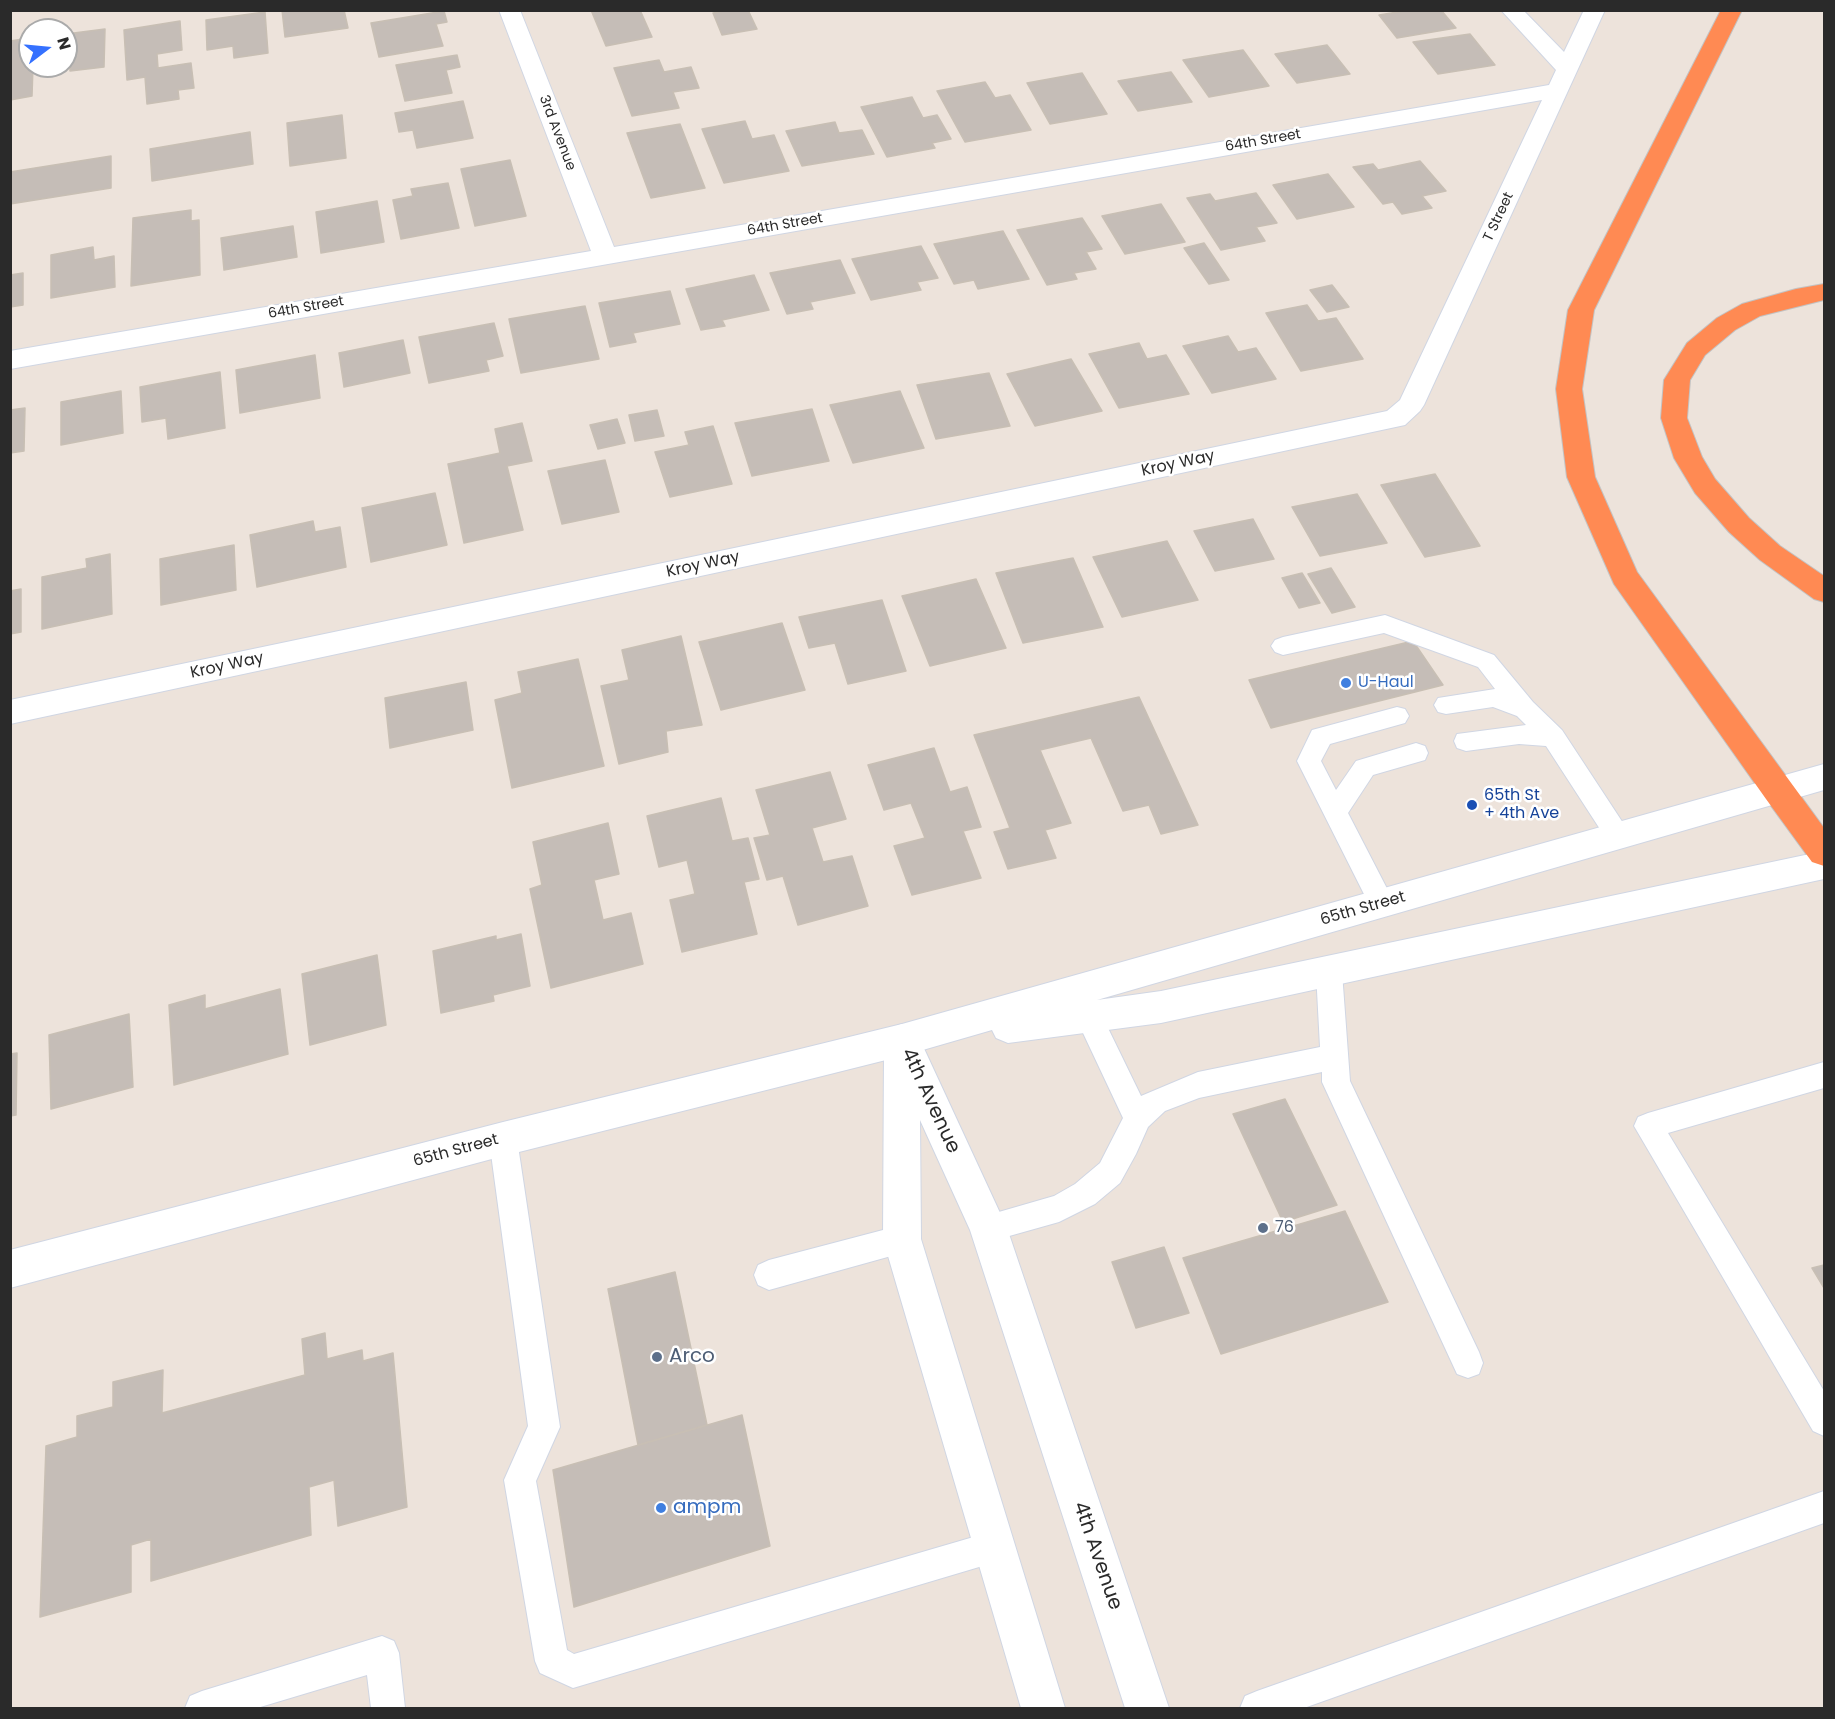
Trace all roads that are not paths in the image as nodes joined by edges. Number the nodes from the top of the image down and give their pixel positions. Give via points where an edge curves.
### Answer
1 (509, 10) edge
2 (1511, 10) edge
3 (1595, 10) edge
4 (1732, 10) edge
5 (1563, 80) junction
6 (605, 256) junction
7 (1824, 292) edge
8 (10, 360) edge
9 (1395, 418) joint
10 (1824, 591) edge
11 (1283, 646) dead end
12 (1446, 705) dead end
13 (1526, 709) junction
14 (10, 712) edge
15 (1397, 717) dead end
16 (1553, 737) junction
17 (1466, 741) dead end
18 (1416, 753) dead end
19 (1824, 777) edge
20 (1777, 790) junction
21 (1335, 812) junction
22 (1618, 836) junction
23 (1824, 852) edge
24 (1824, 865) edge
25 (1382, 904) junction
26 (1329, 972) junction
27 (1082, 1004) junction
28 (902, 1040) junction
29 (1335, 1057) junction
30 (1824, 1075) edge
31 (1137, 1118) junction
32 (503, 1138) junction
33 (988, 1228) junction
34 (902, 1239) junction
35 (10, 1269) edge
36 (769, 1275) dead end
37 (1468, 1363) dead end
38 (1824, 1420) edge
39 (1824, 1507) edge
40 (994, 1547) junction
41 (202, 1708) edge
42 (388, 1708) edge
43 (1042, 1708) edge
44 (1148, 1708) edge
45 (1257, 1708) edge

1 - 6 street, 3rd Avenue
2 - 5 street
3 - 5 street, T Street
4 - 20 highway via 1581,310 1569,389 1581,477 1624,576
5 - 6 street, 64th Street
5 - 9 street, T Street via 1411,405
6 - 8 street, 64th Street
7 - 10 highway via 1751,310 1725,324 1696,349 1677,380 1674,418 1688,458 1718,502 1770,554
9 - 14 street, Kroy Way
11 - 13 lane via 1385,624 1486,661
12 - 13 lane via 1494,698
13 - 16 lane
15 - 21 lane via 1321,737 1309,761
16 - 17 lane via 1519,734
16 - 22 lane
18 - 21 lane via 1365,768
19 - 20 street, 65th Street
20 - 22 street, 65th Street
20 - 23 highway
21 - 25 lane
22 - 25 street, 65th Street
24 - 26 street, 65th Street
25 - 27 street, 65th Street
26 - 27 street, 65th Street via 1161,1007
26 - 29 lane
27 - 28 street, 65th Street
27 - 31 lane
28 - 32 street, 65th Street
28 - 33 street, 4th Avenue
28 - 34 street, 4th Avenue
29 - 31 lane via 1198,1085 1155,1102
29 - 37 lane via 1336,1082
30 - 38 lane via 1648,1126
31 - 33 lane via 1110,1173 1085,1194 1059,1208
32 - 35 street, 65th Street
32 - 40 lane via 544,1427 520,1480 552,1661 573,1671
33 - 44 street, 4th Avenue
34 - 36 lane
34 - 40 street, 4th Avenue
39 - 45 lane
40 - 43 street, 4th Avenue
41 - 42 lane via 382,1653

